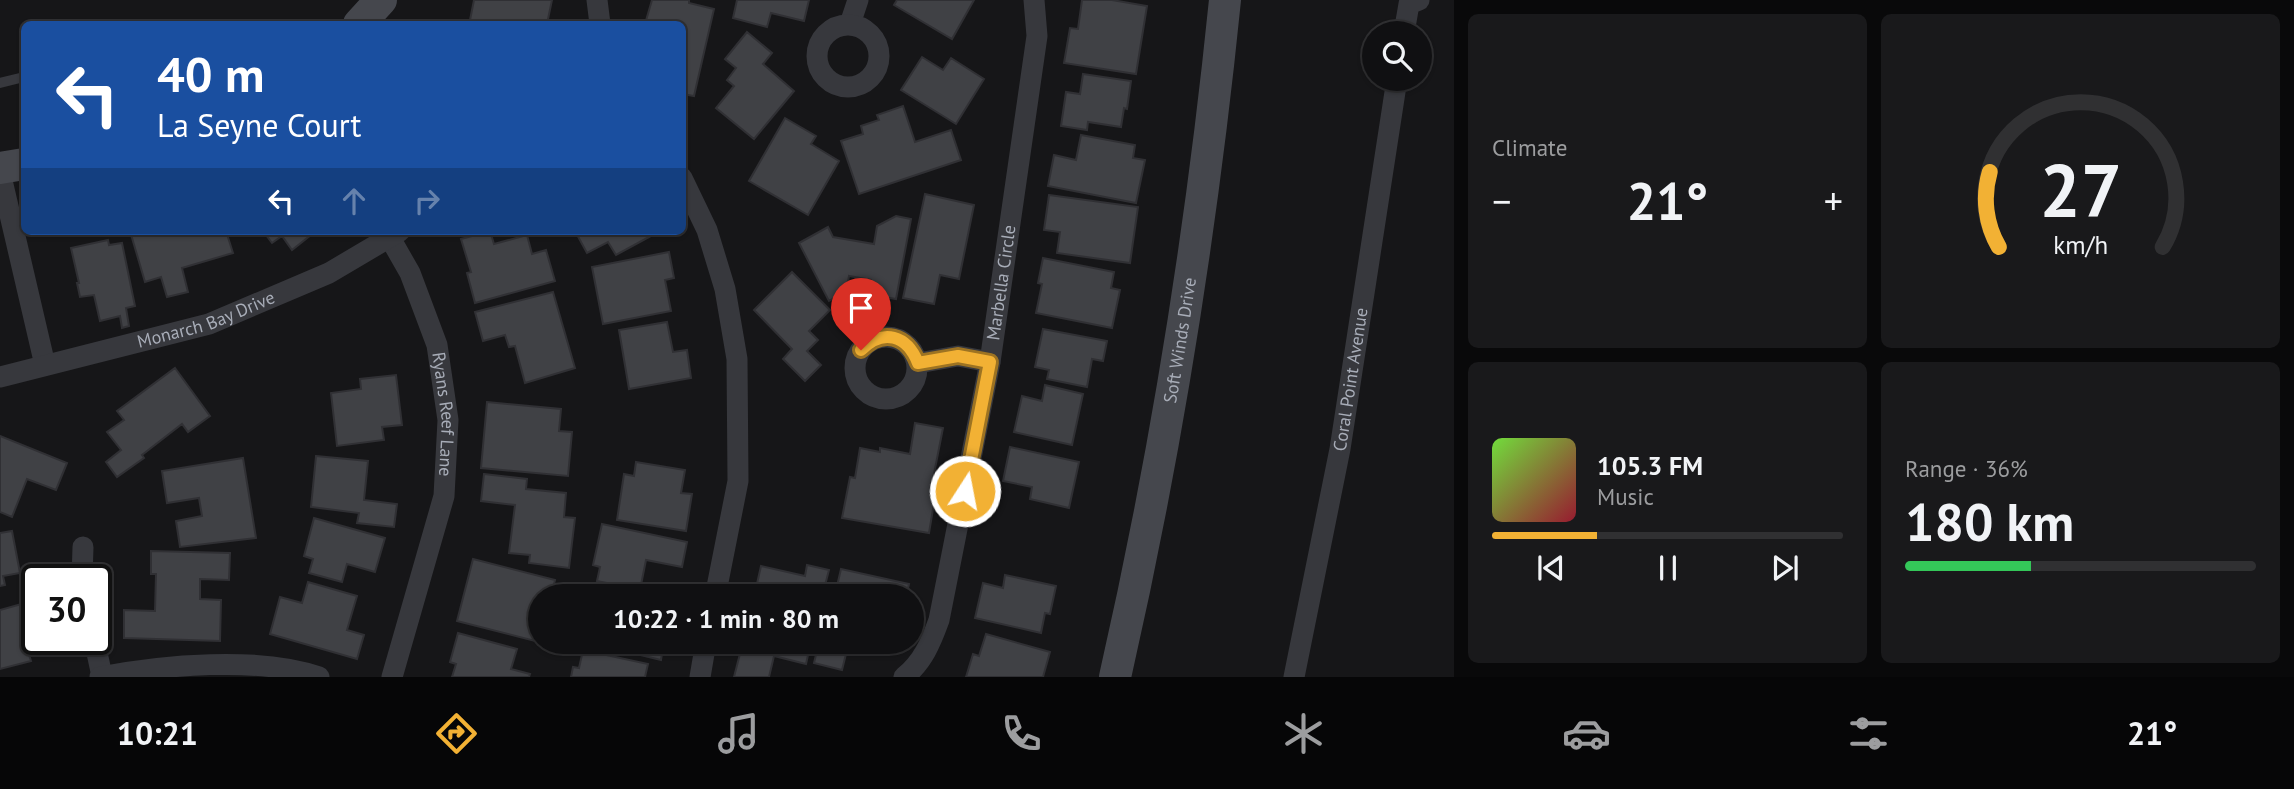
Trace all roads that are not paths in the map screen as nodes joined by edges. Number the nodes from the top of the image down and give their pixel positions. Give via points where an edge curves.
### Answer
1 (381, 0) edge
2 (597, 0) edge
3 (858, 0) edge
4 (1034, 0) edge
5 (1225, 0) edge
6 (1414, 2) edge
7 (362, 21) edge
8 (600, 21) edge
9 (1408, 21) edge
10 (849, 24) dead end
11 (21, 78) edge
12 (0, 83) edge
13 (1395, 91) edge
14 (21, 165) edge
15 (0, 170) edge
16 (686, 186) edge
17 (393, 235) edge
18 (395, 235) edge
19 (990, 362) junction
20 (918, 363) dead end
21 (45, 365) junction
22 (0, 377) edge
23 (83, 547) dead end
24 (82, 564) edge
25 (718, 584) edge
26 (704, 654) edge
27 (97, 655) edge
28 (101, 677) edge
29 (319, 677) edge
30 (392, 677) edge
31 (699, 677) edge
32 (904, 677) edge
33 (1115, 677) edge
34 (1294, 677) edge

1 - 7 street
2 - 8 street
3 - 10 street
4 - 19 street, Marbella Circle via 1037,36
5 - 33 street, Soft Winds Drive via 1183,323
6 - 9 street
11 - 12 lane
13 - 34 street, Coral Point Avenue via 1340,449
14 - 15 street
15 - 21 street
16 - 25 street via 707,230 725,289 737,359 738,481
17 - 21 street, Monarch Bay Drive via 329,273 209,324
18 - 30 street, Ryans Reef Lane via 437,345 449,420 444,496
19 - 20 street via 958,356
19 - 32 street, Marbella Circle via 939,620 929,648
21 - 22 street, Monarch Bay Drive
23 - 24 street
26 - 31 street
27 - 28 street
28 - 29 street via 173,666 238,665

